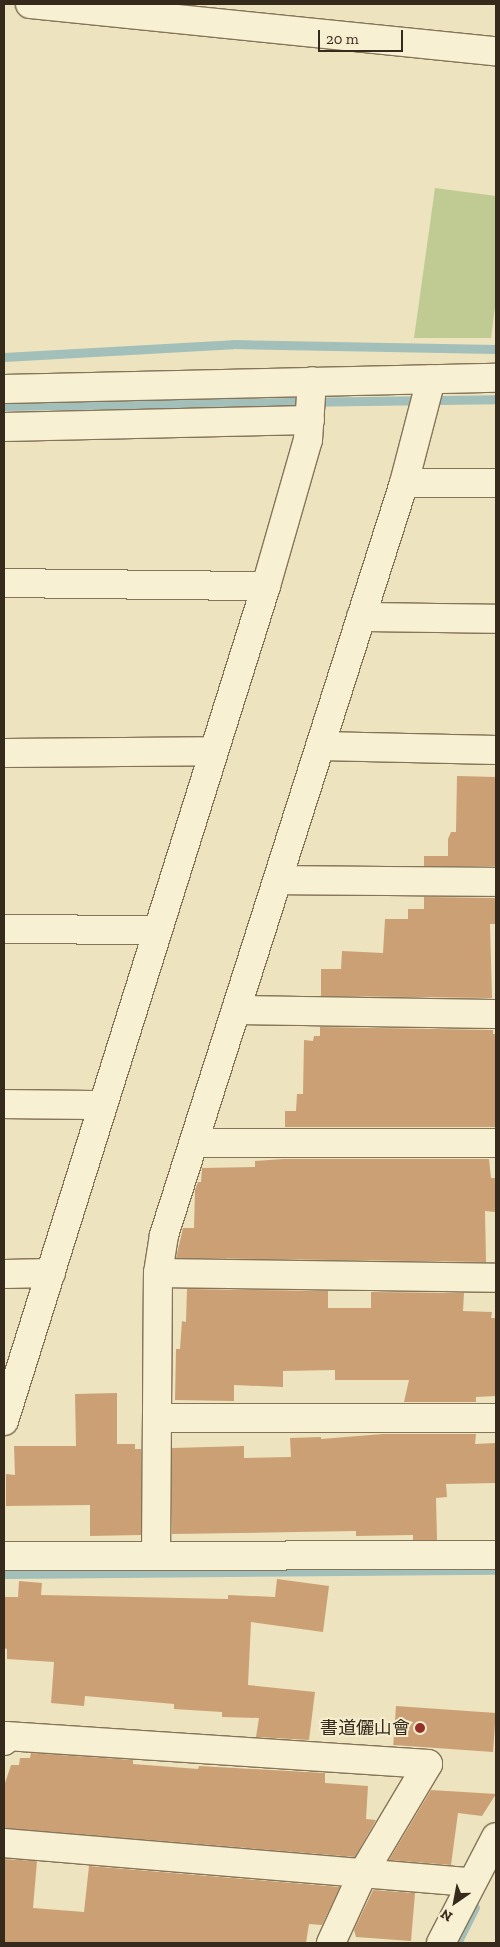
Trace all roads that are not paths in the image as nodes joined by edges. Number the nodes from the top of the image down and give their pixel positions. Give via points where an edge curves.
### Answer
1 (30, 4) edge
2 (496, 51) edge
3 (496, 378) edge
4 (4, 389) edge
5 (428, 393) junction
6 (311, 401) junction
7 (4, 427) edge
8 (404, 483) junction
9 (496, 483) edge
10 (4, 583) edge
11 (266, 586) junction
12 (361, 617) junction
13 (496, 619) edge
14 (320, 746) junction
15 (496, 750) edge
16 (213, 751) junction
17 (4, 753) edge
18 (278, 880) junction
19 (496, 882) edge
20 (4, 929) edge
21 (158, 930) junction
22 (236, 1010) junction
23 (496, 1014) edge
24 (4, 1104) edge
25 (103, 1105) junction
26 (194, 1143) junction
27 (496, 1144) edge
28 (51, 1273) junction
29 (4, 1274) edge
30 (158, 1274) junction
31 (496, 1278) edge
32 (157, 1418) junction
33 (496, 1418) edge
34 (4, 1420) edge
35 (496, 1555) edge
36 (4, 1556) edge
37 (156, 1556) junction
38 (4, 1742) edge
39 (4, 1844) edge
40 (494, 1844) edge
41 (363, 1873) junction
42 (470, 1882) junction
43 (331, 1943) edge
44 (441, 1943) edge

1 - 2 street
3 - 5 street
4 - 6 street
5 - 6 street
5 - 8 street
6 - 7 street
6 - 11 street via 308,440
8 - 9 street
8 - 12 street
10 - 11 street
11 - 16 street
12 - 13 street
12 - 14 street
14 - 15 street
14 - 18 street
16 - 17 street
16 - 21 street
18 - 19 street
18 - 22 street
20 - 21 street
21 - 25 street
22 - 23 street
22 - 26 street
24 - 25 street
25 - 28 street
26 - 27 street
26 - 30 street via 164,1235
28 - 29 street
28 - 34 street
30 - 31 street
30 - 32 street
32 - 33 street
32 - 37 street
35 - 37 street
36 - 37 street
38 - 41 street via 6,1736 428,1764
39 - 41 street
40 - 42 street
41 - 42 street
41 - 43 street
42 - 44 street

